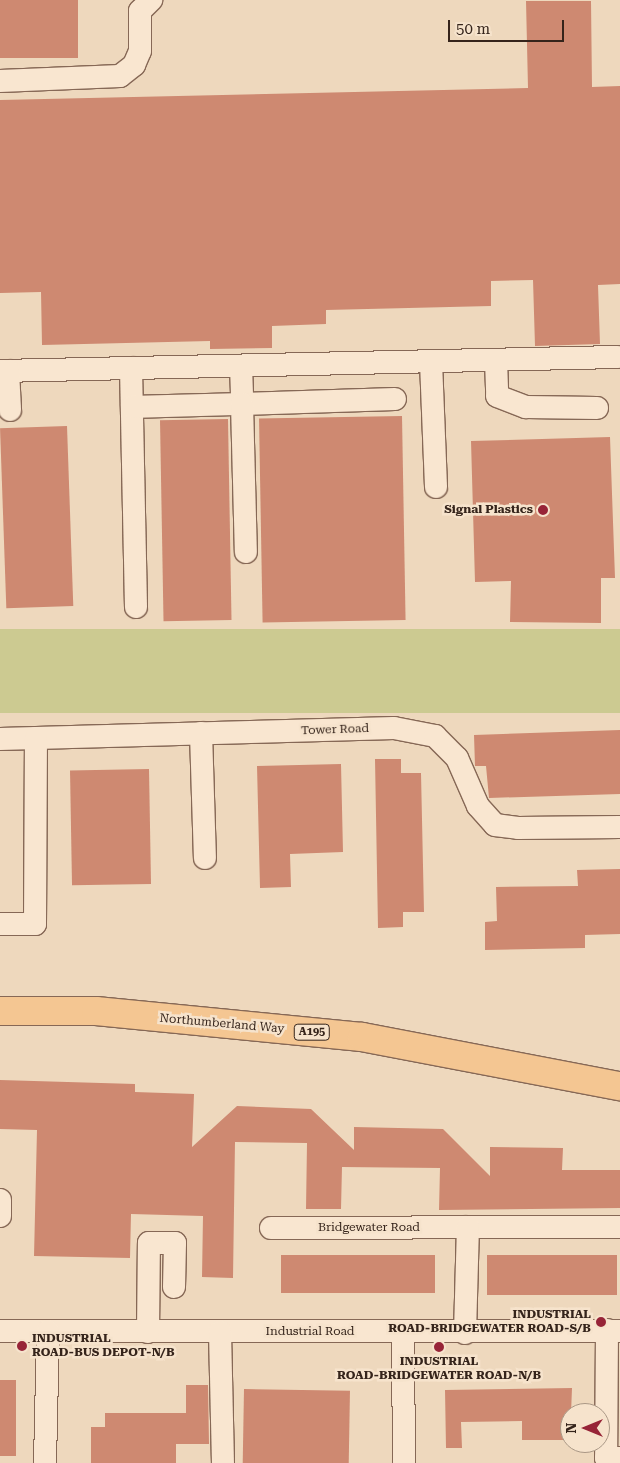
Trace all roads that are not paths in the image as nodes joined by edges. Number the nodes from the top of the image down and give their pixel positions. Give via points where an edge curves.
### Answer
1 (151, 0) edge
2 (0, 81) edge
3 (618, 357) dead end
4 (496, 360) junction
5 (431, 362) junction
6 (241, 366) junction
7 (131, 368) junction
8 (4, 371) edge
9 (395, 399) dead end
10 (242, 404) junction
11 (132, 407) junction
12 (597, 408) dead end
13 (10, 410) dead end
14 (436, 487) dead end
15 (246, 552) dead end
16 (136, 607) dead end
17 (201, 734) junction
18 (36, 738) junction
19 (0, 739) edge
20 (620, 826) edge
21 (205, 858) dead end
22 (0, 924) edge
23 (0, 1012) edge
24 (620, 1086) edge
25 (0, 1200) edge
26 (0, 1216) edge
27 (468, 1227) junction
28 (620, 1227) edge
29 (271, 1228) dead end
30 (174, 1287) dead end
31 (0, 1331) edge
32 (48, 1331) junction
33 (613, 1331) edge
34 (148, 1332) junction
35 (220, 1332) junction
36 (403, 1332) junction
37 (465, 1333) junction
38 (620, 1458) edge
39 (45, 1463) edge
40 (223, 1463) edge
41 (404, 1463) edge

1 - 2 street via 140,10 140,51 134,65 120,76
3 - 4 street
4 - 5 street
4 - 12 street via 497,396 526,407
5 - 6 street
5 - 14 street
6 - 7 street
6 - 10 street
7 - 8 street
7 - 11 street
8 - 13 street
9 - 10 street
10 - 11 street
10 - 15 street
11 - 16 street
17 - 18 street, Tower Road
17 - 20 street, Tower Road via 394,728 435,736 457,758 478,806 496,825 518,828
17 - 21 street
18 - 19 street, Tower Road
18 - 22 street via 35,924
23 - 24 main road, Northumberland Way / A195 via 96,1012 362,1037
25 - 26 street
27 - 28 street, Bridgewater Road
27 - 29 street, Bridgewater Road
27 - 37 street
30 - 34 street via 175,1243 149,1243
31 - 32 street, Industrial Road
32 - 34 street, Industrial Road
32 - 39 street
33 - 37 street, Industrial Road
33 - 38 street via 606,1458
34 - 35 street, Industrial Road
35 - 36 street, Industrial Road
35 - 40 street
36 - 37 street, Industrial Road
36 - 41 street

